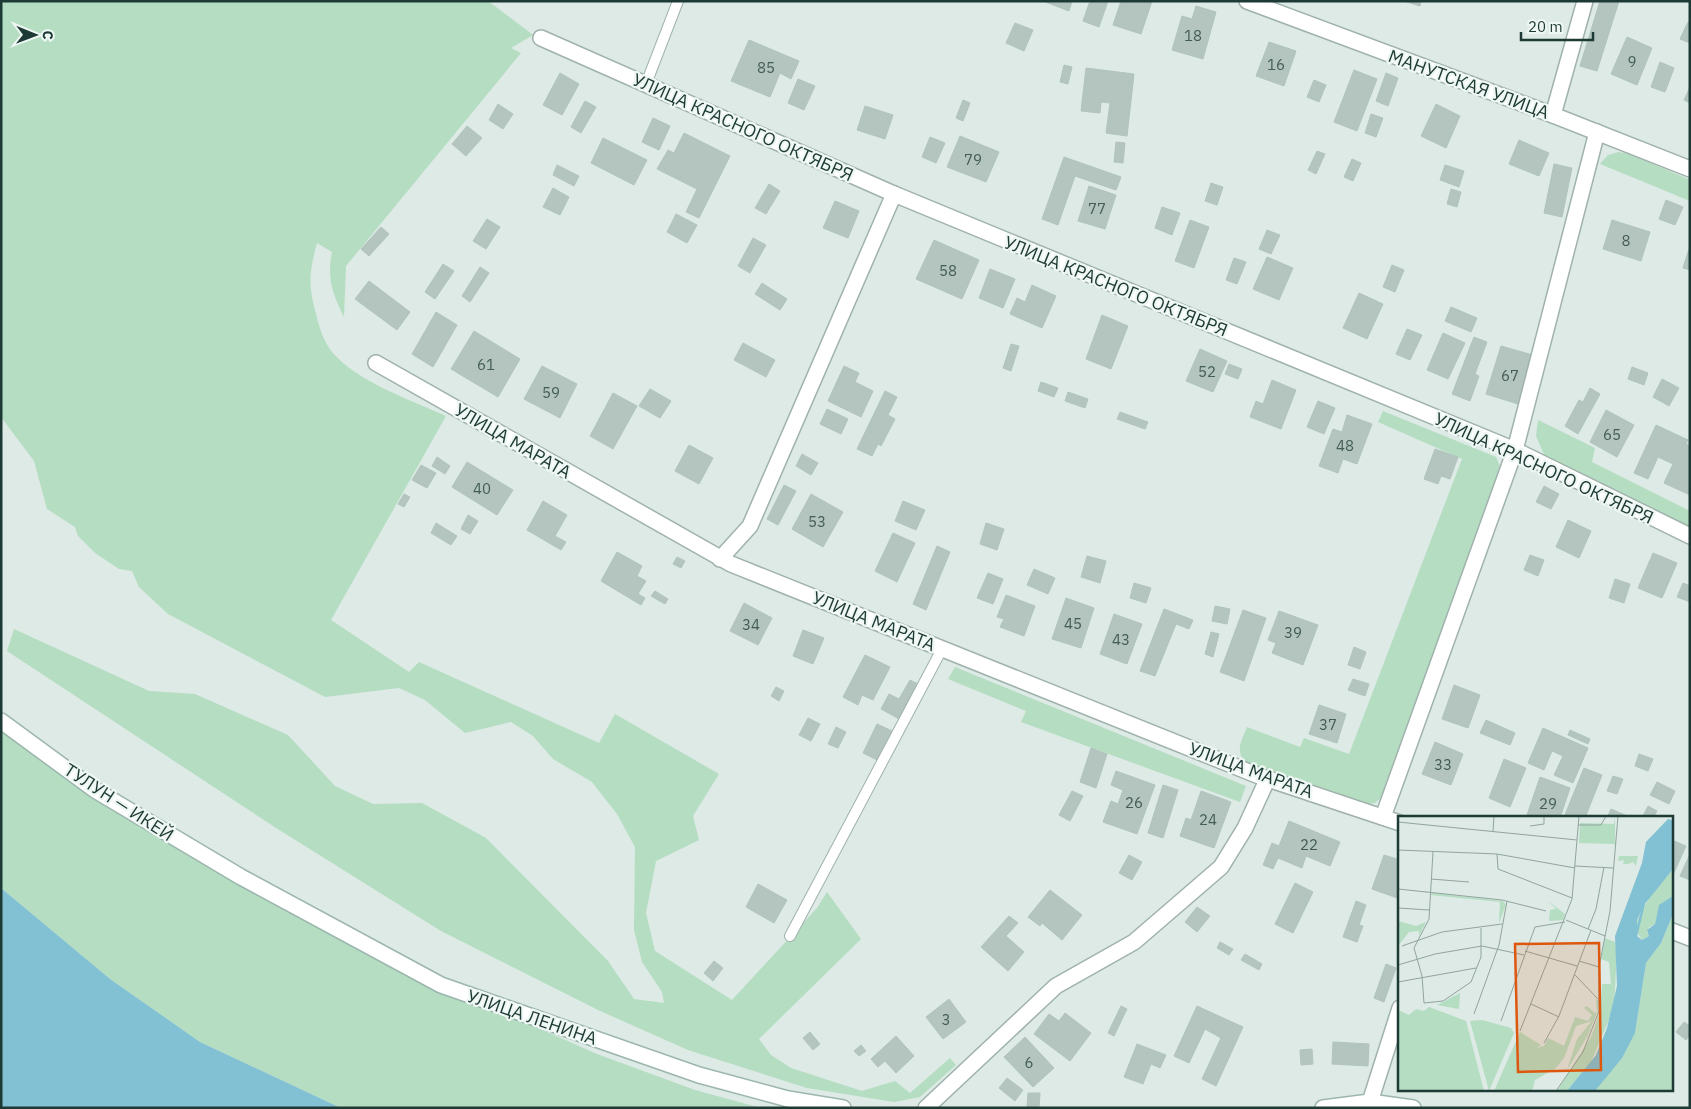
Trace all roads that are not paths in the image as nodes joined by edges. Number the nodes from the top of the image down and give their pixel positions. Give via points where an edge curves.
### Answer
1 (678, 1) edge
2 (1247, 1) edge
3 (1585, 1) edge
4 (541, 38) dead end
5 (646, 84) junction
6 (1553, 115) junction
7 (1597, 132) junction
8 (1690, 169) edge
9 (894, 194) junction
10 (376, 363) dead end
11 (1515, 450) junction
12 (1690, 536) edge
13 (720, 559) junction
14 (942, 649) junction
15 (1, 721) edge
16 (1268, 778) junction
17 (1383, 817) junction
18 (1398, 822) edge
19 (241, 877) joint
20 (1674, 932) edge
21 (790, 936) dead end
22 (1690, 938) edge
23 (1398, 1014) edge
24 (1370, 1102) junction
25 (842, 1108) edge
26 (926, 1108) edge
27 (1323, 1108) edge
28 (1413, 1108) edge

1 - 5 lane
2 - 6 street, МАНУТСКАЯ УЛИЦА
3 - 6 street
4 - 5 street, УЛИЦА КРАСНОГО ОКТЯБРЯ
5 - 9 street, УЛИЦА КРАСНОГО ОКТЯБРЯ
6 - 7 street, МАНУТСКАЯ УЛИЦА
7 - 8 street, МАНУТСКАЯ УЛИЦА
7 - 11 street
9 - 11 street, УЛИЦА КРАСНОГО ОКТЯБРЯ
9 - 13 street via 750,526
10 - 13 street, УЛИЦА МАРАТА
11 - 12 street, УЛИЦА КРАСНОГО ОКТЯБРЯ
11 - 17 street
13 - 14 street, УЛИЦА МАРАТА
14 - 16 street, УЛИЦА МАРАТА
14 - 21 lane
15 - 19 street, ТУЛУН — ИКЕЙ via 94,790
16 - 17 street, УЛИЦА МАРАТА
16 - 26 street via 1245,828 1221,867 1134,942 1056,986
17 - 18 street, УЛИЦА МАРАТА
19 - 25 street, УЛИЦА ЛЕНИНА via 440,985 699,1075 788,1099
20 - 22 street
23 - 24 street
24 - 27 street
24 - 28 street

